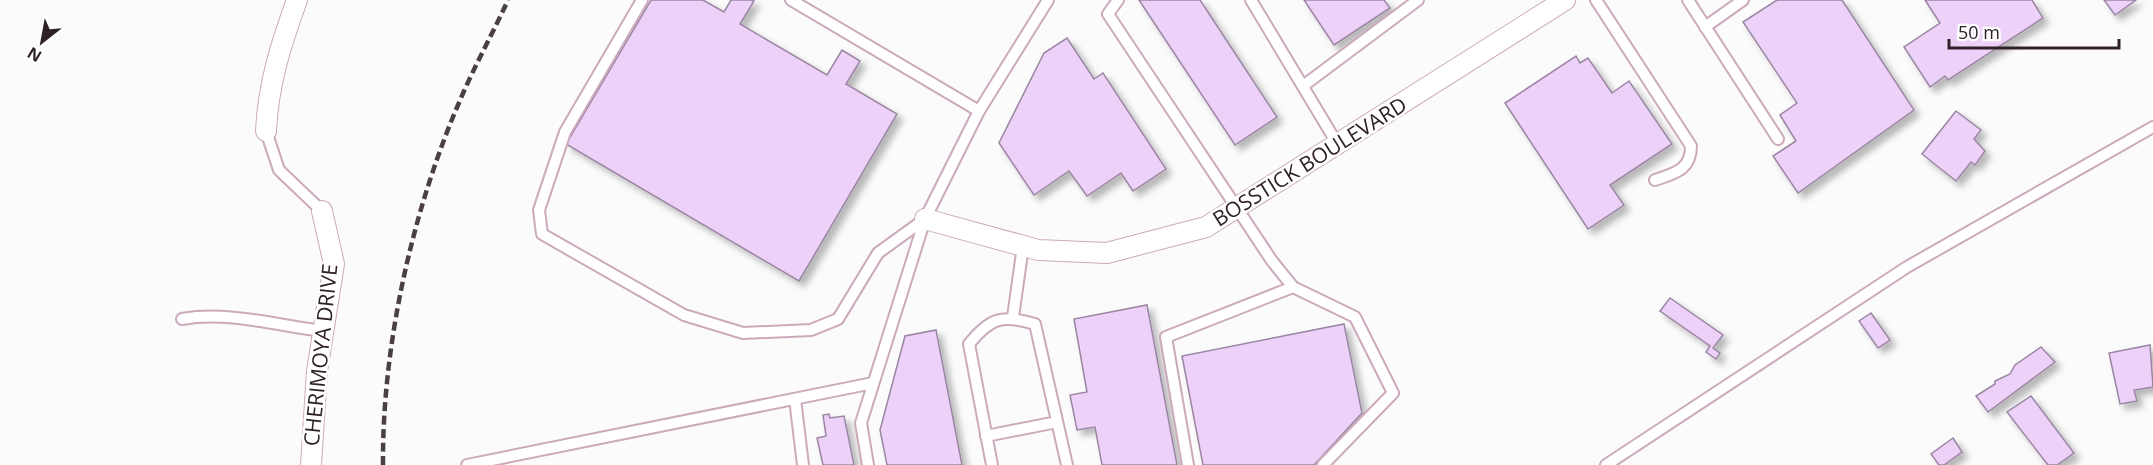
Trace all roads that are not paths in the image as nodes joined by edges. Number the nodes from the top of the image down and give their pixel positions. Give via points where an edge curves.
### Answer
1 (297, 0) edge
2 (642, 0) edge
3 (791, 0) edge
4 (1048, 0) edge
5 (1118, 0) edge
6 (1251, 0) edge
7 (1418, 0) edge
8 (1565, 0) edge
9 (1596, 0) edge
10 (1688, 0) edge
11 (1743, 0) edge
12 (1706, 27) junction
13 (1303, 86) junction
14 (979, 111) junction
15 (2153, 127) edge
16 (266, 131) joint
17 (1778, 139) dead end
18 (1338, 145) junction
19 (1655, 180) dead end
20 (1237, 209) junction
21 (322, 211) joint
22 (925, 219) junction
23 (1023, 246) junction
24 (1293, 287) junction
25 (1013, 317) junction
26 (182, 319) dead end
27 (322, 331) junction
28 (873, 383) junction
29 (795, 399) junction
30 (1057, 422) junction
31 (986, 436) junction
32 (311, 465) edge
33 (467, 465) edge
34 (803, 465) edge
35 (868, 465) edge
36 (992, 465) edge
37 (1067, 465) edge
38 (1188, 465) edge
39 (1323, 465) edge
40 (1606, 465) edge

1 - 16 street via 280,45 268,96
2 - 22 lane via 565,132 539,210 542,234 684,315 742,333 811,330 838,319 878,253
3 - 14 lane
4 - 14 lane
5 - 20 lane via 1108,14
6 - 13 lane
7 - 13 lane
8 - 18 street, BOSSTICK BOULEVARD
9 - 19 lane via 1691,146 1691,159 1684,169
10 - 12 lane
11 - 12 lane
12 - 17 lane
13 - 18 lane
14 - 22 lane
15 - 40 lane via 1907,267
16 - 21 lane via 279,170
18 - 20 street, BOSSTICK BOULEVARD
20 - 23 street, BOSSTICK BOULEVARD via 1206,227 1107,253
20 - 24 lane
21 - 27 street, CHERIMOYA DRIVE via 334,264
22 - 23 street, BOSSTICK BOULEVARD
22 - 28 lane
23 - 25 lane
24 - 38 lane via 1166,337
24 - 39 lane via 1355,317 1393,393
25 - 30 lane via 1035,324
25 - 31 lane via 984,326 969,344
26 - 27 lane via 222,316
27 - 32 street, CHERIMOYA DRIVE
28 - 29 lane
28 - 35 lane via 861,423
29 - 33 lane
29 - 34 lane
30 - 31 lane
30 - 37 lane
31 - 36 lane

